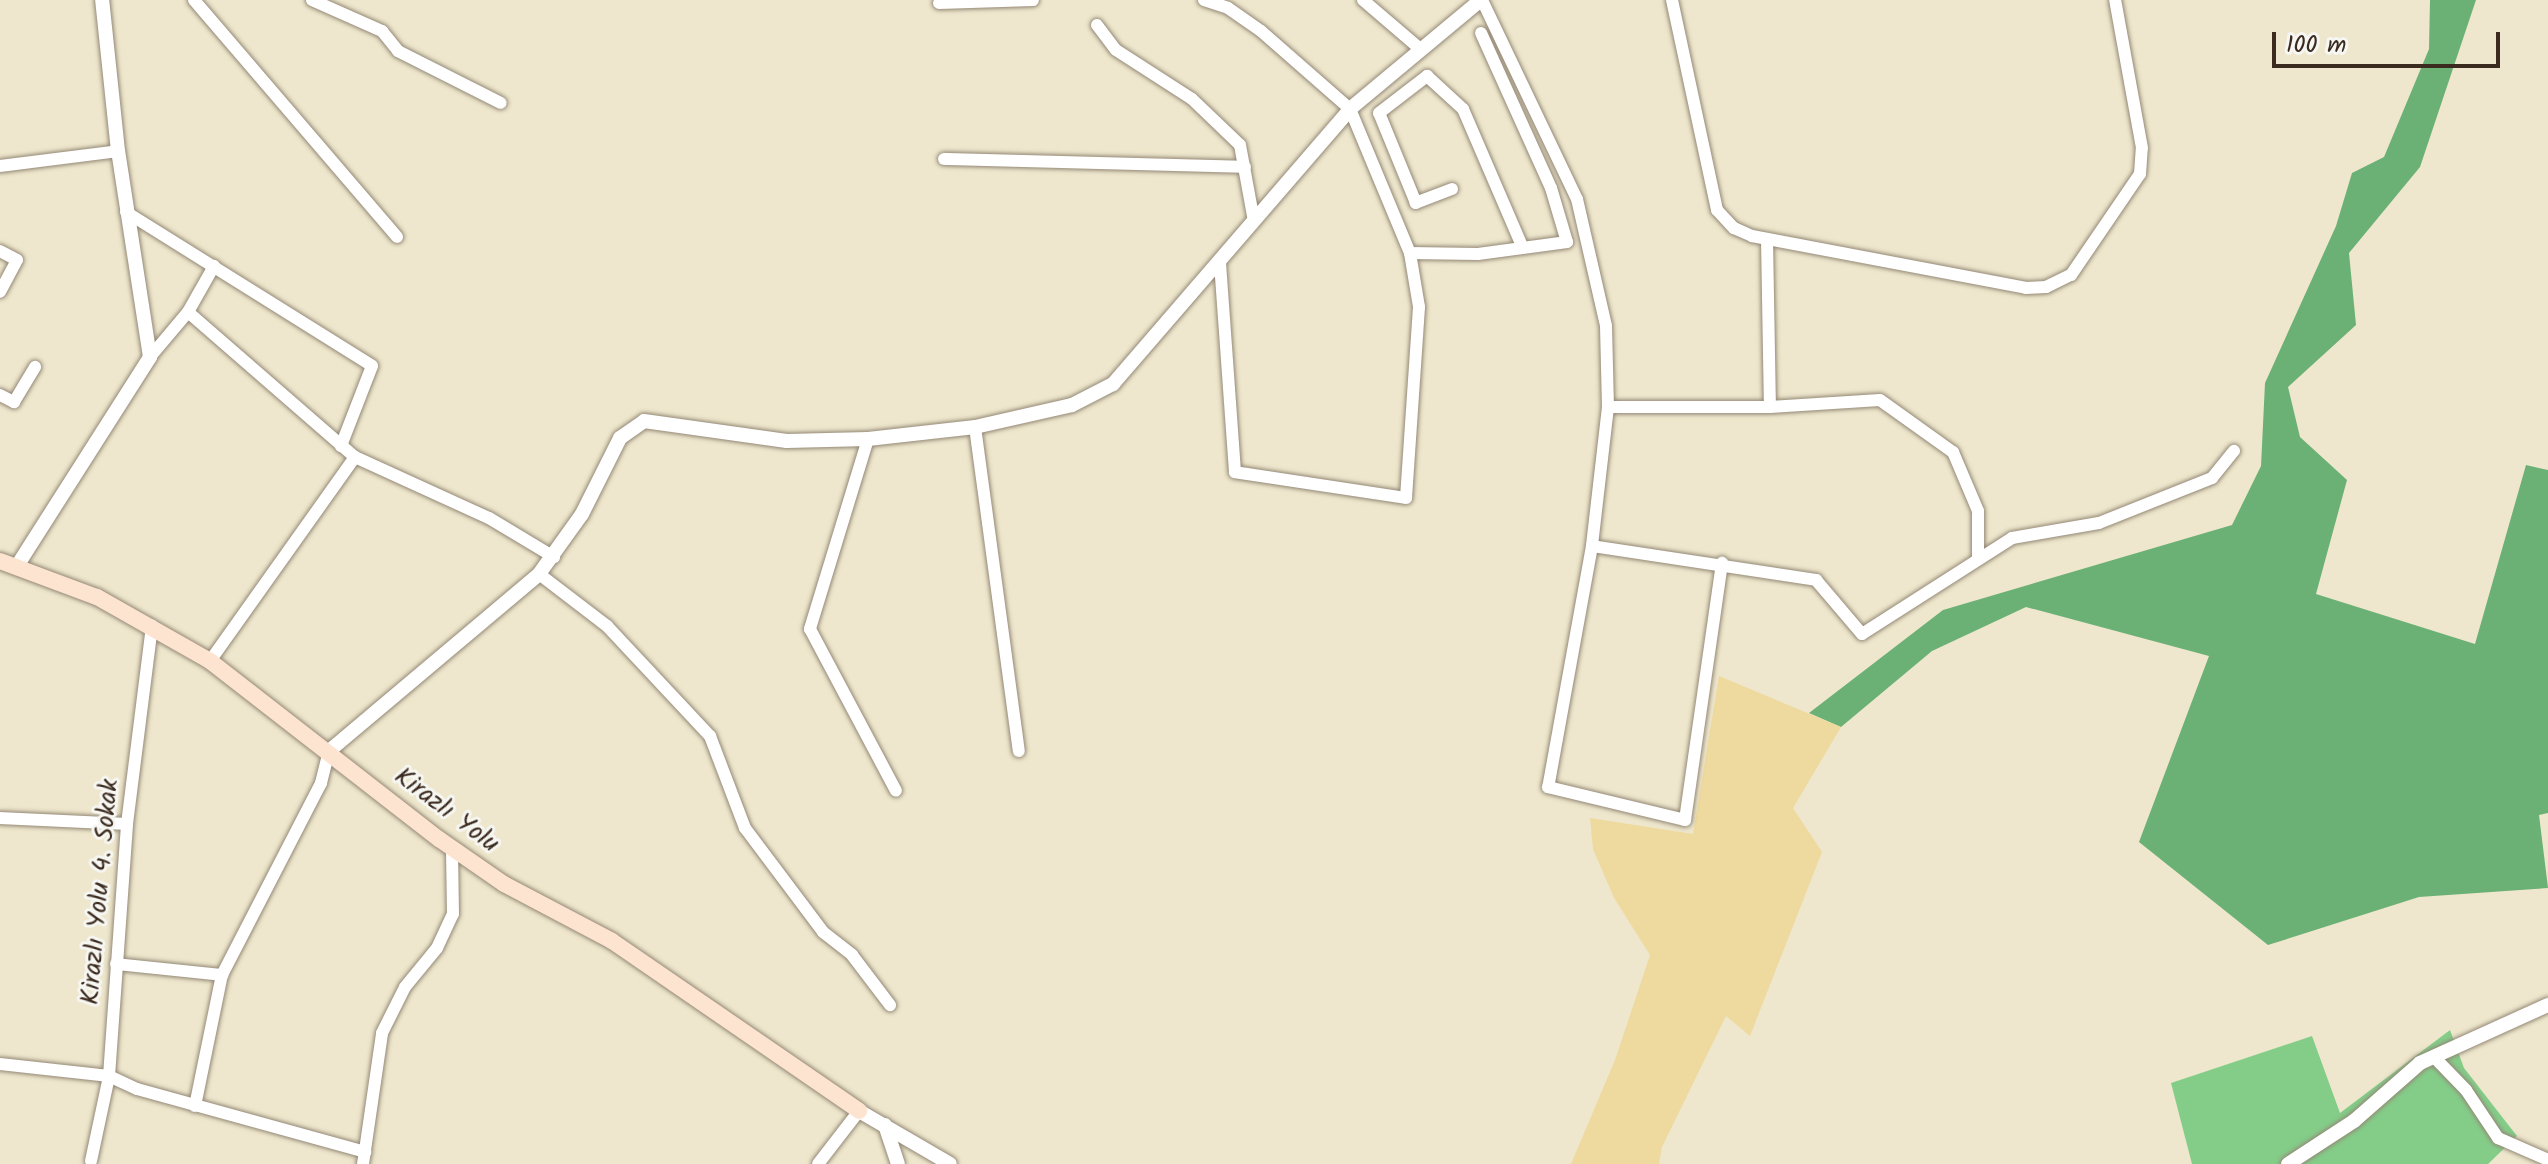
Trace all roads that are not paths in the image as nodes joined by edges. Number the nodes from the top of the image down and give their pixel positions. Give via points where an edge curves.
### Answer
1 (102, 0) edge
2 (194, 0) edge
3 (312, 0) edge
4 (1033, 0) edge
5 (1204, 0) edge
6 (1363, 0) edge
7 (1481, 0) edge
8 (1672, 0) edge
9 (2115, 0) edge
10 (939, 3) dead end
11 (1097, 25) dead end
12 (1481, 33) dead end
13 (1419, 48) junction
14 (501, 103) dead end
15 (1350, 109) junction
16 (118, 151) junction
17 (944, 159) dead end
18 (0, 166) edge
19 (1245, 167) junction
20 (1452, 189) dead end
21 (126, 212) junction
22 (1254, 221) junction
23 (397, 237) dead end
24 (1767, 239) junction
25 (1523, 248) junction
26 (0, 251) edge
27 (1410, 253) junction
28 (1220, 261) junction
29 (214, 266) junction
30 (0, 292) edge
31 (188, 312) junction
32 (150, 357) junction
33 (35, 367) dead end
34 (0, 395) edge
35 (1608, 407) junction
36 (1770, 407) junction
37 (975, 427) junction
38 (868, 439) junction
39 (341, 446) junction
40 (2234, 451) dead end
41 (355, 457) junction
42 (1592, 546) junction
43 (554, 557) junction
44 (1978, 557) junction
45 (0, 561) edge
46 (1722, 563) junction
47 (17, 566) junction
48 (539, 574) junction
49 (152, 626) junction
50 (210, 661) junction
51 (329, 751) junction
52 (1019, 751) dead end
53 (896, 791) dead end
54 (0, 818) edge
55 (127, 824) junction
56 (452, 848) junction
57 (116, 964) junction
58 (222, 975) junction
59 (890, 1005) dead end
60 (2548, 1005) edge
61 (2434, 1057) junction
62 (0, 1064) edge
63 (109, 1076) junction
64 (195, 1106) junction
65 (859, 1111) junction
66 (885, 1125) junction
67 (364, 1158) edge
68 (2548, 1160) edge
69 (91, 1161) dead end
70 (818, 1164) edge
71 (898, 1164) edge
72 (950, 1164) edge
73 (2288, 1164) edge

1 - 16 street
2 - 23 street
3 - 14 street via 382,31 398,51
4 - 10 street
5 - 15 street via 1228,8 1261,31
6 - 13 street
7 - 13 street
7 - 35 street via 1577,199 1606,326
8 - 24 street via 1717,210 1734,228
9 - 24 street via 2142,148 2140,174 2071,275 2046,287 2026,288
11 - 19 street via 1116,50 1192,99 1240,145
12 - 25 street via 1551,188 1567,242
13 - 15 street
15 - 22 street
15 - 27 street
16 - 18 street
16 - 21 street
17 - 19 street
19 - 22 street
20 - 25 street via 1416,203 1379,113 1427,76 1463,109
21 - 29 street
21 - 32 street
22 - 28 street
24 - 36 street
25 - 27 street
26 - 30 street via 17,260
27 - 28 street via 1419,307 1406,498 1235,472
28 - 37 street via 1113,384 1072,405
29 - 31 street
29 - 39 street via 372,366
31 - 32 street
31 - 39 street
32 - 47 street
33 - 34 street via 14,402
35 - 36 street
35 - 42 street
36 - 44 street via 1880,400 1953,452 1978,511
37 - 38 street
37 - 52 street
38 - 43 street via 787,441 644,421 620,438
38 - 53 street via 810,629
39 - 41 street
40 - 44 street via 2212,478 2099,523 2012,538
41 - 43 street via 489,518
41 - 50 street
42 - 46 street
42 - 46 street via 1548,787 1685,820
43 - 48 street
44 - 46 street via 1862,634 1816,580
45 - 47 main road, Kirazlı Yolu
47 - 49 main road, Kirazlı Yolu via 97,597
48 - 51 street
48 - 59 street via 607,626 710,736 745,828 823,932 852,955
49 - 50 main road, Kirazlı Yolu
49 - 55 street, Kirazlı Yolu 4. Sokak
50 - 51 main road, Kirazlı Yolu
51 - 56 main road, Kirazlı Yolu
51 - 58 street via 321,783
54 - 55 street
55 - 57 street, Kirazlı Yolu 4. Sokak
56 - 65 main road, Kirazlı Yolu via 504,884 612,941
56 - 67 street via 453,914 382,1033
57 - 58 street
57 - 63 street, Kirazlı Yolu 4. Sokak
58 - 64 street
60 - 61 street
61 - 68 street via 2466,1090 2498,1138
61 - 73 street via 2325,1144
62 - 63 street
63 - 64 street
63 - 69 street, Kirazlı Yolu 4. Sokak
64 - 67 street
65 - 66 street
65 - 70 street
66 - 71 street
66 - 72 street

